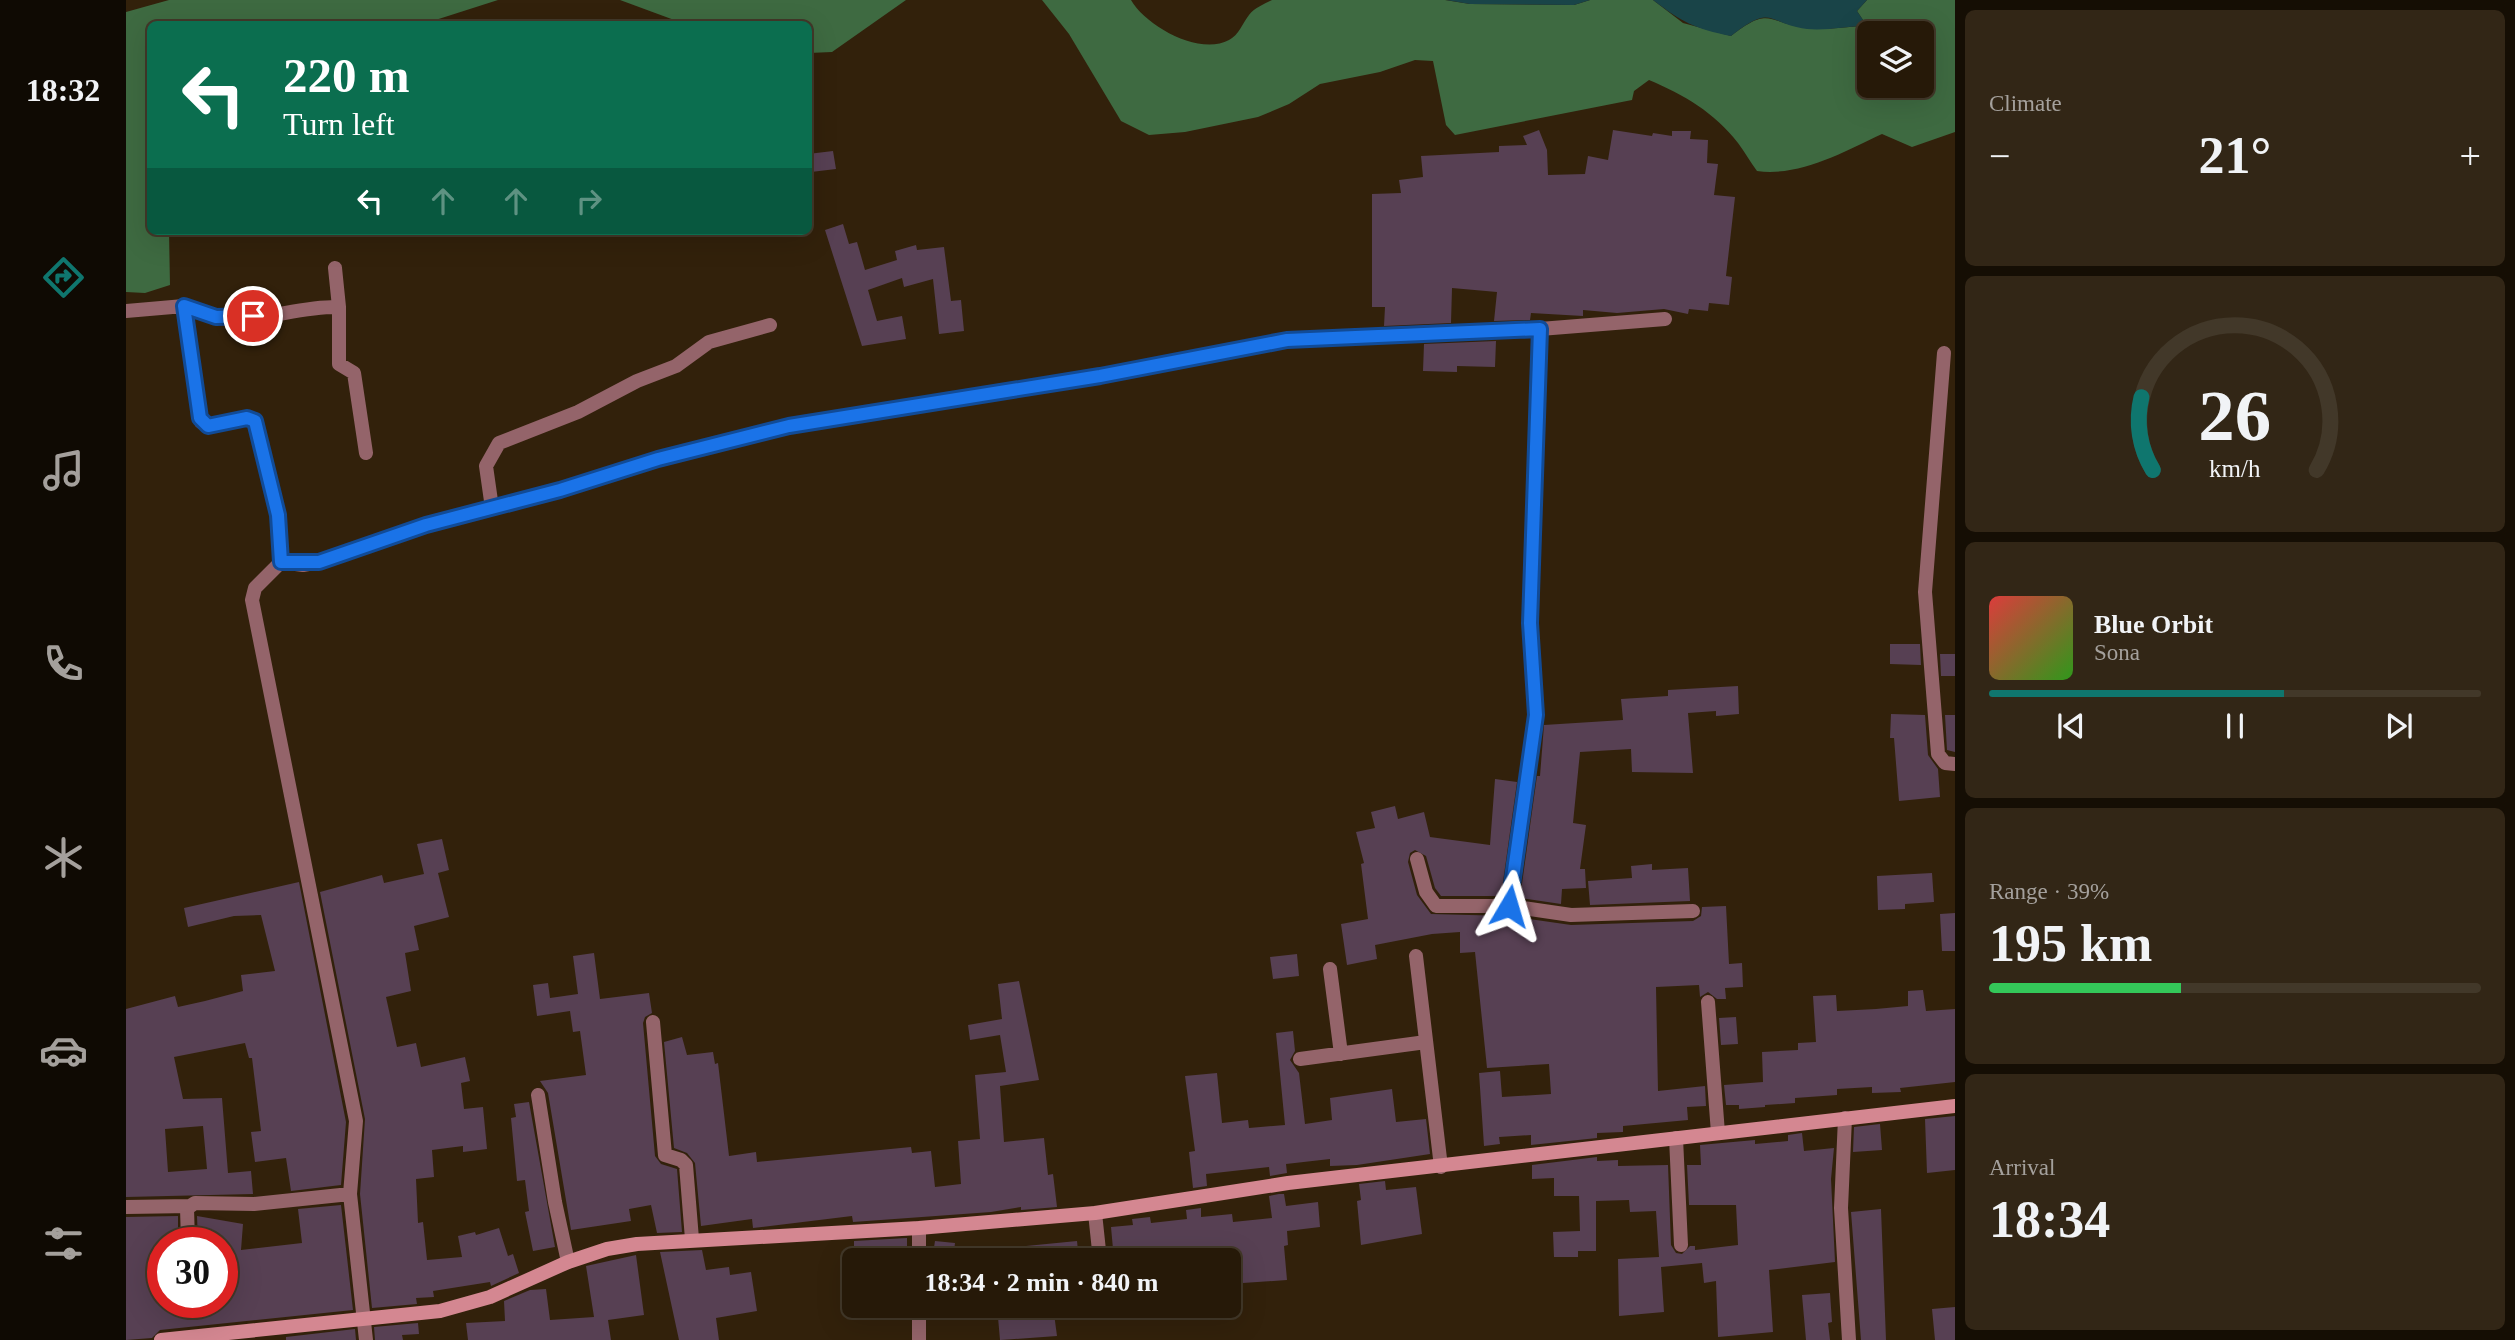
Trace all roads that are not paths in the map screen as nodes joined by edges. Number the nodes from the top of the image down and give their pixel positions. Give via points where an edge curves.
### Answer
1 (335, 268) dead end
2 (184, 306) junction
3 (339, 307) junction
4 (126, 311) edge
5 (1665, 319) dead end
6 (770, 325) dead end
7 (1540, 329) junction
8 (1944, 353) dead end
9 (366, 453) dead end
10 (492, 508) junction
11 (281, 562) junction
12 (1955, 764) edge
13 (1417, 859) dead end
14 (1509, 906) junction
15 (1693, 911) dead end
16 (1416, 956) dead end
17 (1330, 969) dead end
18 (1707, 1002) dead end
19 (653, 1021) dead end
20 (1426, 1042) junction
21 (1341, 1054) junction
22 (1300, 1059) dead end
23 (538, 1095) dead end
24 (1955, 1106) edge
25 (1845, 1118) junction
26 (1718, 1133) junction
27 (1676, 1138) junction
28 (1441, 1167) junction
29 (350, 1194) junction
30 (191, 1206) junction
31 (126, 1207) edge
32 (1095, 1213) junction
33 (188, 1227) edge
34 (919, 1228) junction
35 (692, 1239) junction
36 (1681, 1245) dead end
37 (919, 1248) edge
38 (1099, 1248) edge
39 (568, 1262) junction
40 (919, 1318) edge
41 (365, 1321) junction
42 (160, 1340) edge
43 (366, 1340) edge
44 (919, 1340) edge
45 (1849, 1340) edge

1 - 3 street
2 - 3 street via 232,319 316,306
2 - 4 street
2 - 11 street via 201,422 208,426 247,418 255,421 278,515
3 - 9 street via 339,364 354,373
5 - 7 street
6 - 10 street via 709,342 676,366 499,443 486,466
7 - 10 street via 1287,340 1100,376 789,426
7 - 14 street via 1530,623 1536,715
8 - 12 street via 1926,614 1938,754 1945,763
10 - 11 street via 319,562
11 - 29 street via 255,588 252,600 356,1121
13 - 14 street via 1426,892 1436,906
14 - 15 street via 1571,915
16 - 20 street
17 - 21 street
18 - 26 street
19 - 35 street via 665,1155 686,1165
20 - 21 street
20 - 28 street
21 - 22 street
23 - 39 street
24 - 25 street
25 - 26 street
25 - 45 street via 1841,1208
26 - 27 street
27 - 28 street
27 - 36 street
28 - 32 street via 1288,1183
29 - 30 street
29 - 41 street
30 - 31 street
30 - 33 street via 187,1208
32 - 34 street
32 - 38 street
34 - 35 street
34 - 37 street
35 - 39 street via 607,1249
39 - 41 street via 489,1297 440,1311
40 - 44 street
41 - 42 street
41 - 43 street

